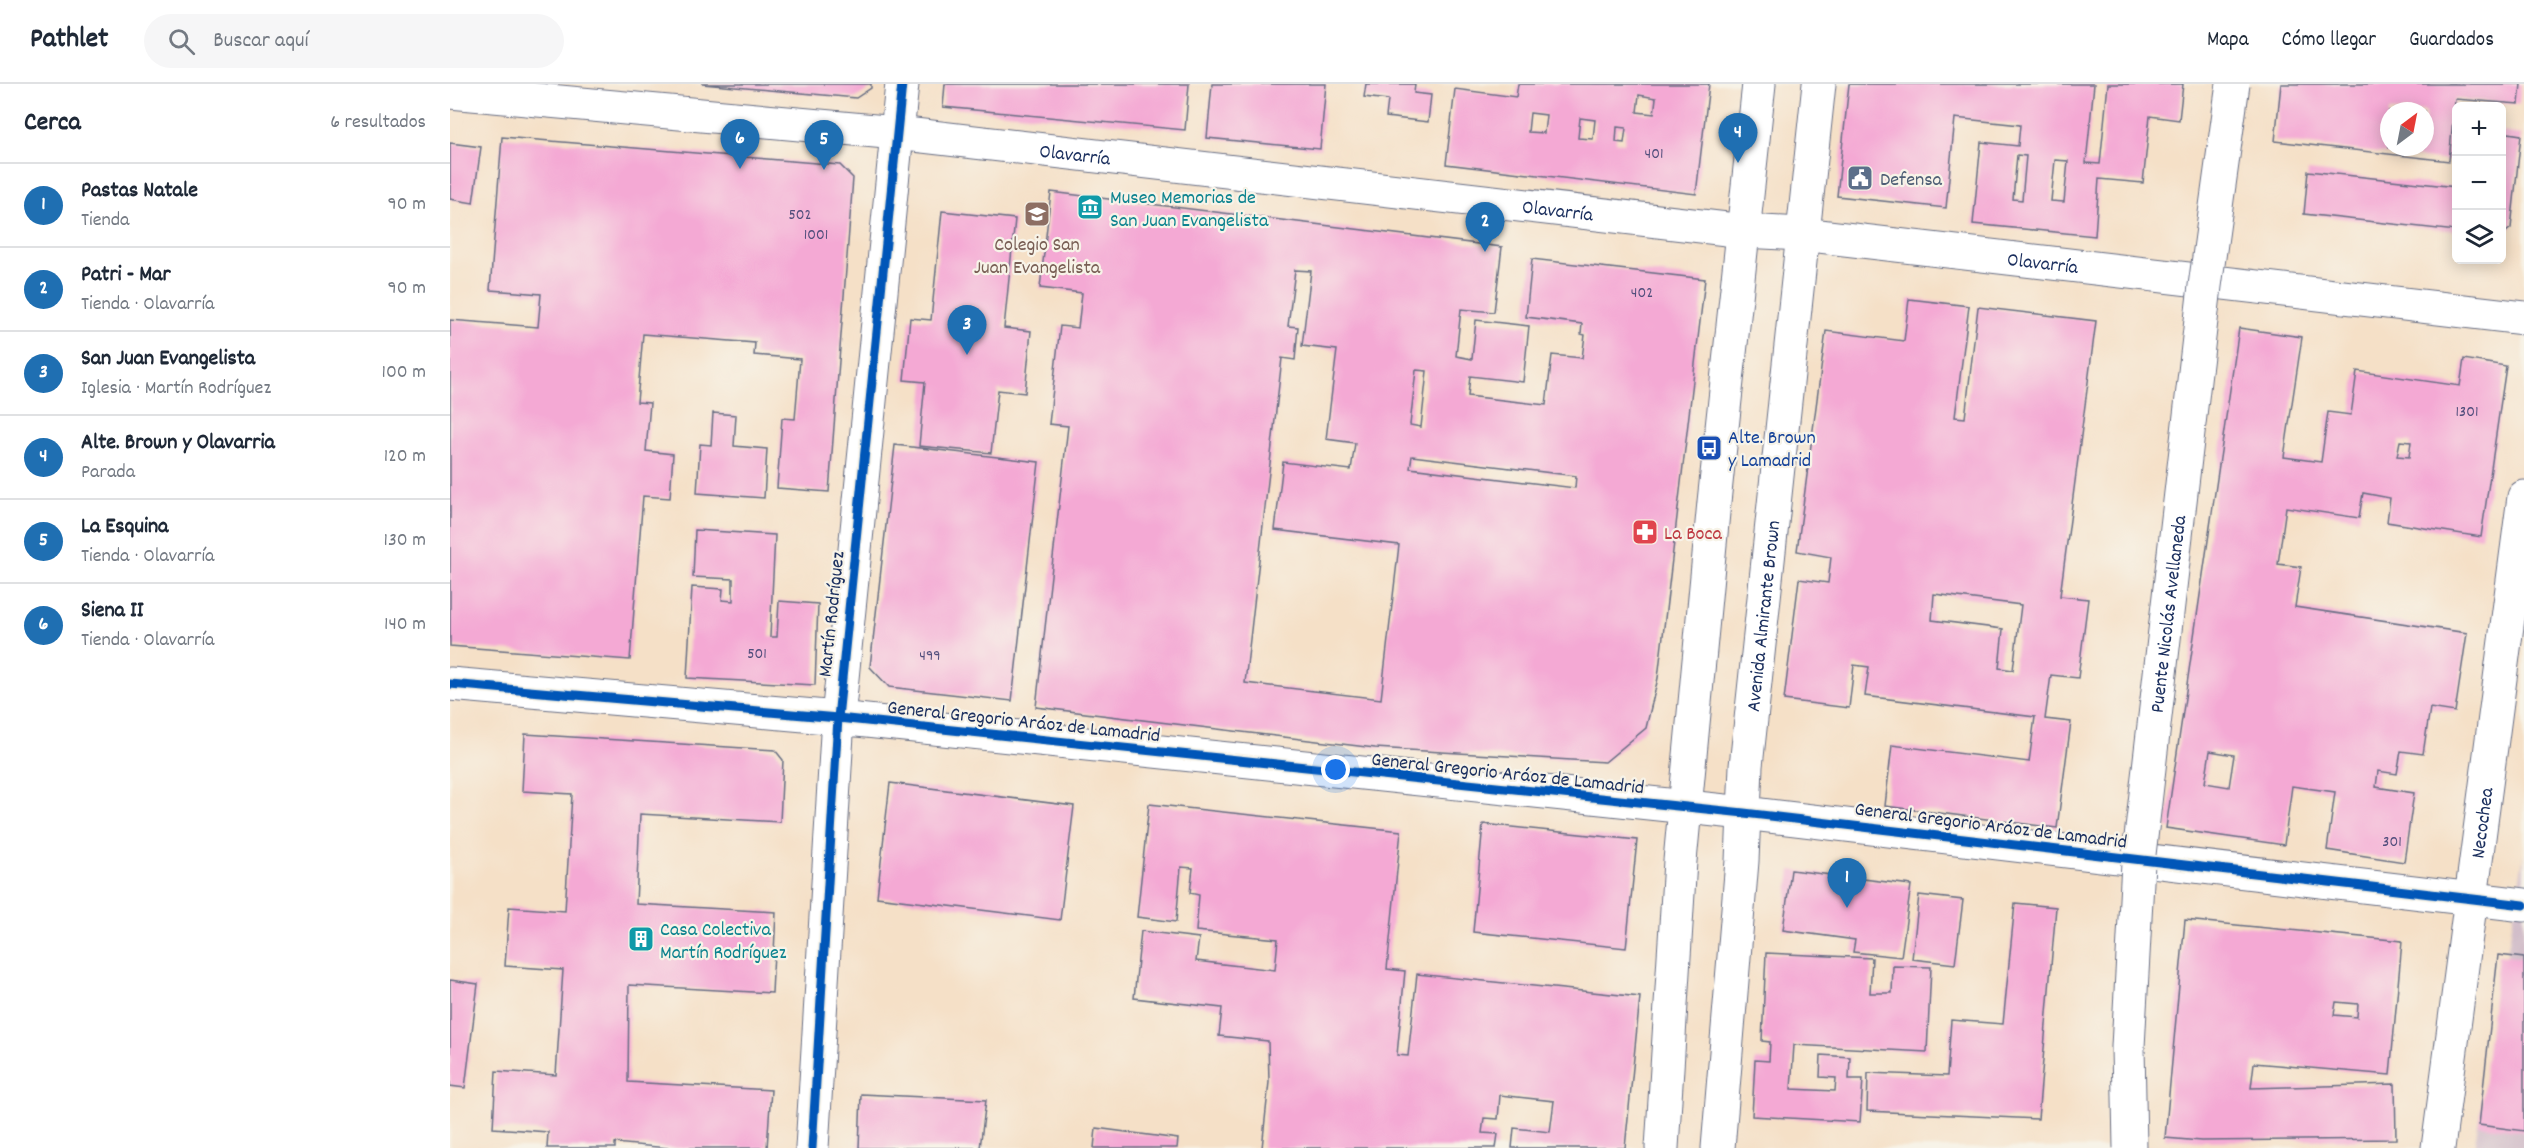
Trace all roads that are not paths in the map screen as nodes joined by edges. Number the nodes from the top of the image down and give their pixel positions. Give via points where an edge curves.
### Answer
1 (902, 84) edge
2 (1759, 84) edge
3 (1819, 84) edge
4 (2233, 84) edge
5 (450, 92) edge
6 (897, 133) junction
7 (1744, 231) junction
8 (1802, 234) junction
9 (2524, 318) edge
10 (2524, 497) edge
11 (450, 684) edge
12 (838, 718) junction
13 (1685, 808) junction
14 (1744, 813) junction
15 (2472, 899) junction
16 (2524, 905) edge
17 (812, 1148) edge
18 (1662, 1148) edge
19 (1718, 1148) edge
20 (2130, 1148) edge
21 (2438, 1148) edge

1 - 6 street, Martín Rodríguez
2 - 7 street
3 - 8 street, Avenida Almirante Brown
4 - 20 street, Puente Nicolás Avellaneda, bridge via 2205,286 2138,863 2127,1047
5 - 6 street, Olavarría
6 - 7 street, Olavarría
6 - 12 street, Martín Rodríguez
7 - 8 street, Olavarría
7 - 13 street
8 - 9 street, Olavarría
8 - 14 street, Avenida Almirante Brown
10 - 15 street, Necochea
11 - 12 street, General Gregorio Aráoz de Lamadrid
12 - 13 street, General Gregorio Aráoz de Lamadrid
12 - 17 street, Martín Rodríguez
13 - 14 street, General Gregorio Aráoz de Lamadrid
13 - 18 street
14 - 15 street, General Gregorio Aráoz de Lamadrid
14 - 19 street, Avenida Almirante Brown
15 - 16 street, General Gregorio Aráoz de Lamadrid
15 - 21 street, Necochea

